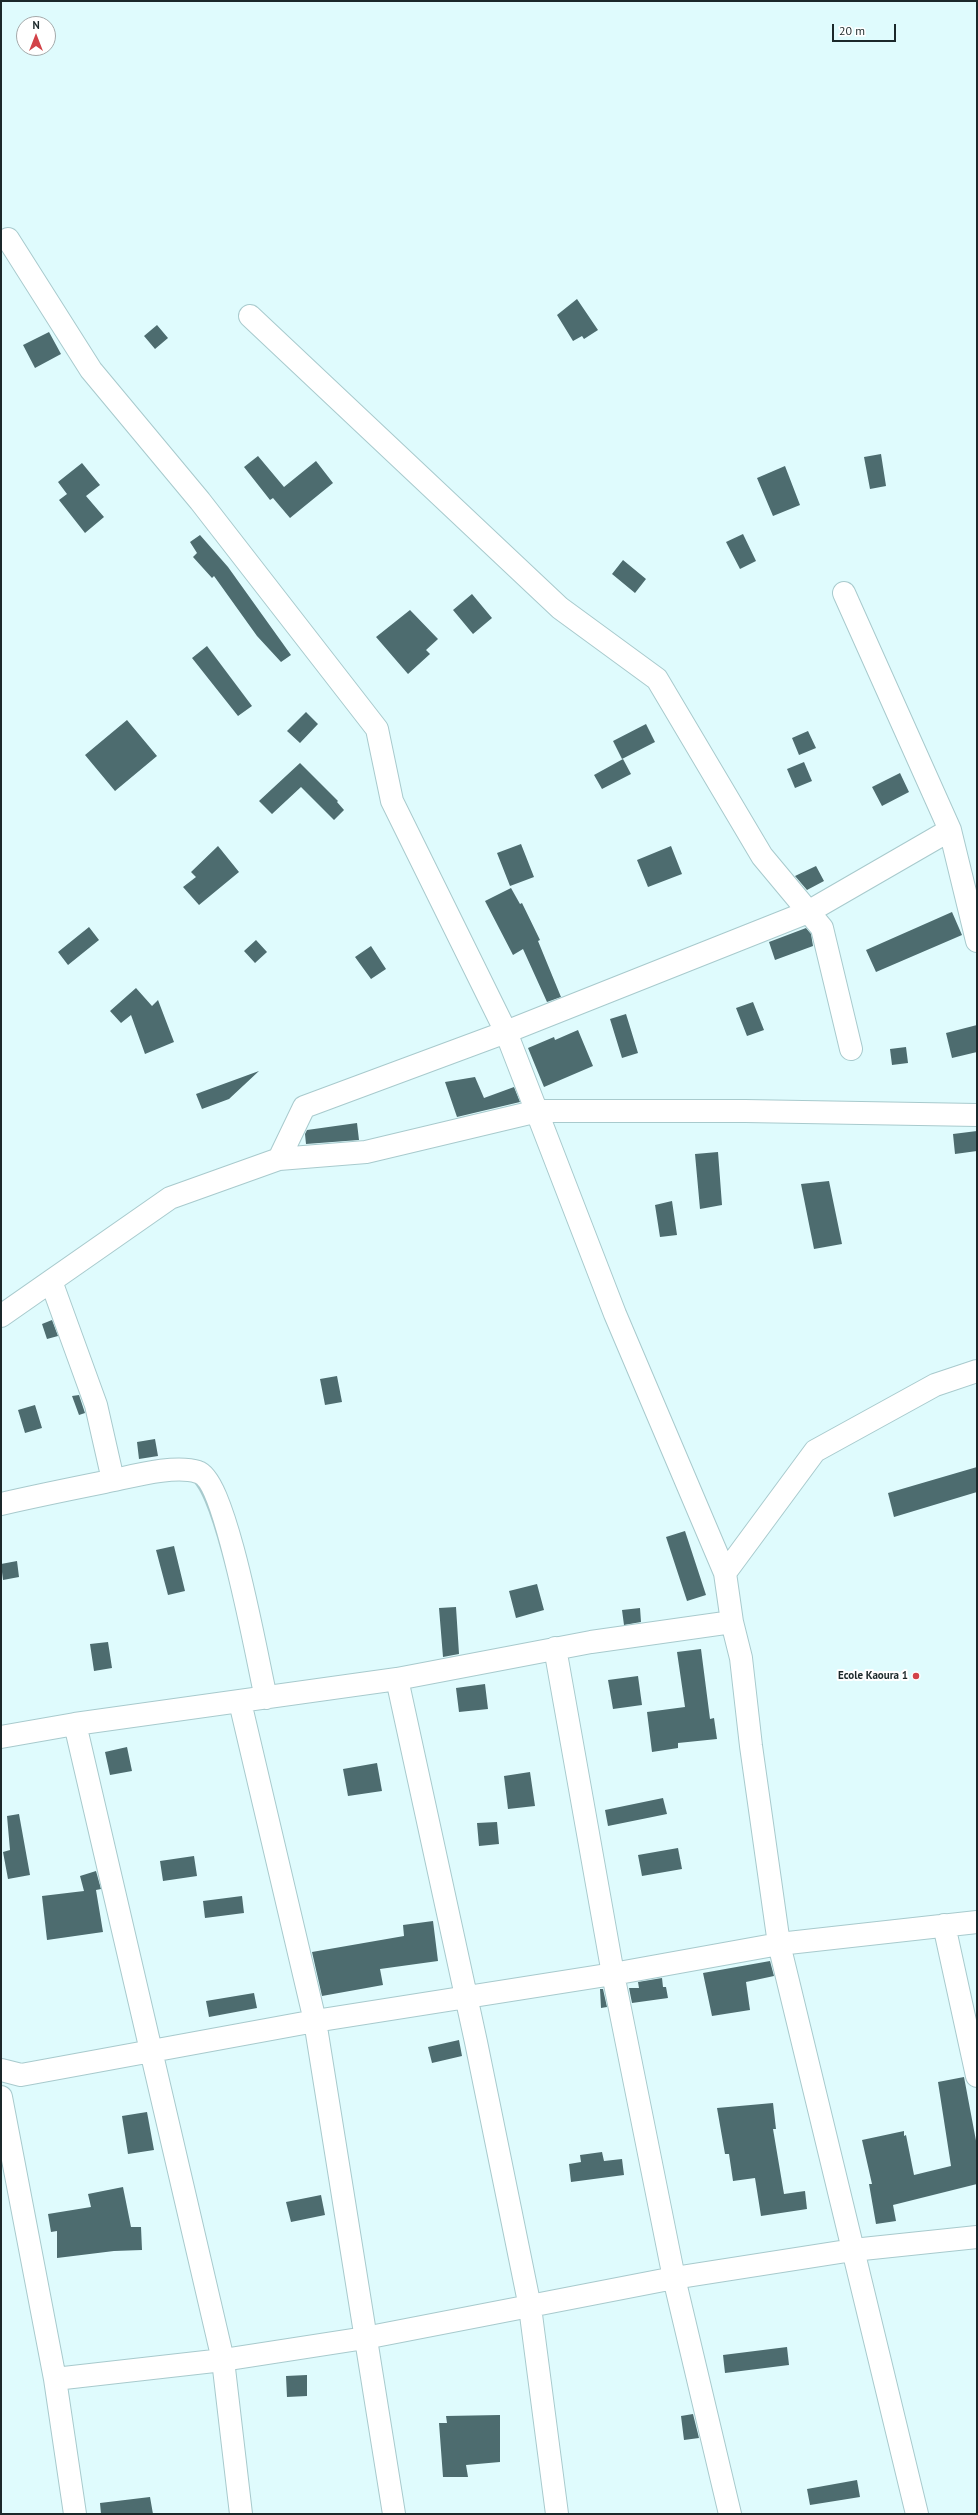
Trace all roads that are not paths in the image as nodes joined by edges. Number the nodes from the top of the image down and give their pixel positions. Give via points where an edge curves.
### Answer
1 (8, 239) dead end
2 (250, 316) dead end
3 (844, 593) dead end
4 (950, 830) junction
5 (808, 912) junction
6 (977, 941) edge
7 (506, 1032) junction
8 (851, 1049) dead end
9 (538, 1111) junction
10 (977, 1115) edge
11 (280, 1160) junction
12 (51, 1281) junction
13 (1, 1316) edge
14 (977, 1370) edge
15 (113, 1480) junction
16 (1, 1504) edge
17 (725, 1573) junction
18 (732, 1622) junction
19 (555, 1648) junction
20 (397, 1679) junction
21 (266, 1698) junction
22 (240, 1702) junction
23 (75, 1724) junction
24 (1, 1738) edge
25 (977, 1922) edge
26 (944, 1925) junction
27 (779, 1944) junction
28 (613, 1974) junction
29 (465, 1996) junction
30 (315, 2021) junction
31 (150, 2050) junction
32 (1, 2070) edge
33 (977, 2076) edge
34 (1, 2097) edge
35 (977, 2237) edge
36 (853, 2250) junction
37 (674, 2278) junction
38 (530, 2307) junction
39 (365, 2338) junction
40 (222, 2360) junction
41 (55, 2379) junction
42 (75, 2514) edge
43 (241, 2514) edge
44 (394, 2514) edge
45 (557, 2514) edge
46 (730, 2514) edge
47 (917, 2514) edge

1 - 7 street via 91,370 200,501 377,729 392,801
2 - 5 street via 560,608 657,679 762,856
3 - 4 street
4 - 5 street
4 - 6 street
5 - 7 street
5 - 8 street via 822,928
7 - 9 street
7 - 11 street via 304,1107
9 - 10 street
9 - 11 street via 366,1152
9 - 17 street via 615,1314
11 - 12 street via 170,1198
12 - 13 street
12 - 15 street via 96,1405
14 - 17 street via 935,1385 815,1451
15 - 16 street
15 - 21 street via 162,1470 198,1472 207,1477 214,1489 234,1551
17 - 18 street
18 - 19 street
18 - 27 street via 741,1658
19 - 20 street
19 - 28 street
20 - 21 street
20 - 29 street
21 - 22 street
22 - 23 street
22 - 30 street
23 - 24 street
23 - 31 street
25 - 26 street
26 - 27 street
26 - 33 street
27 - 28 street
27 - 36 street
28 - 29 street
28 - 37 street
29 - 30 street
29 - 38 street
30 - 31 street
30 - 39 street
31 - 32 street via 22,2074
31 - 40 street
34 - 41 street
35 - 36 street
36 - 37 street
36 - 47 street
37 - 38 street
37 - 46 street
38 - 39 street
38 - 45 street
39 - 40 street
39 - 44 street
40 - 41 street
40 - 43 street
41 - 42 street

